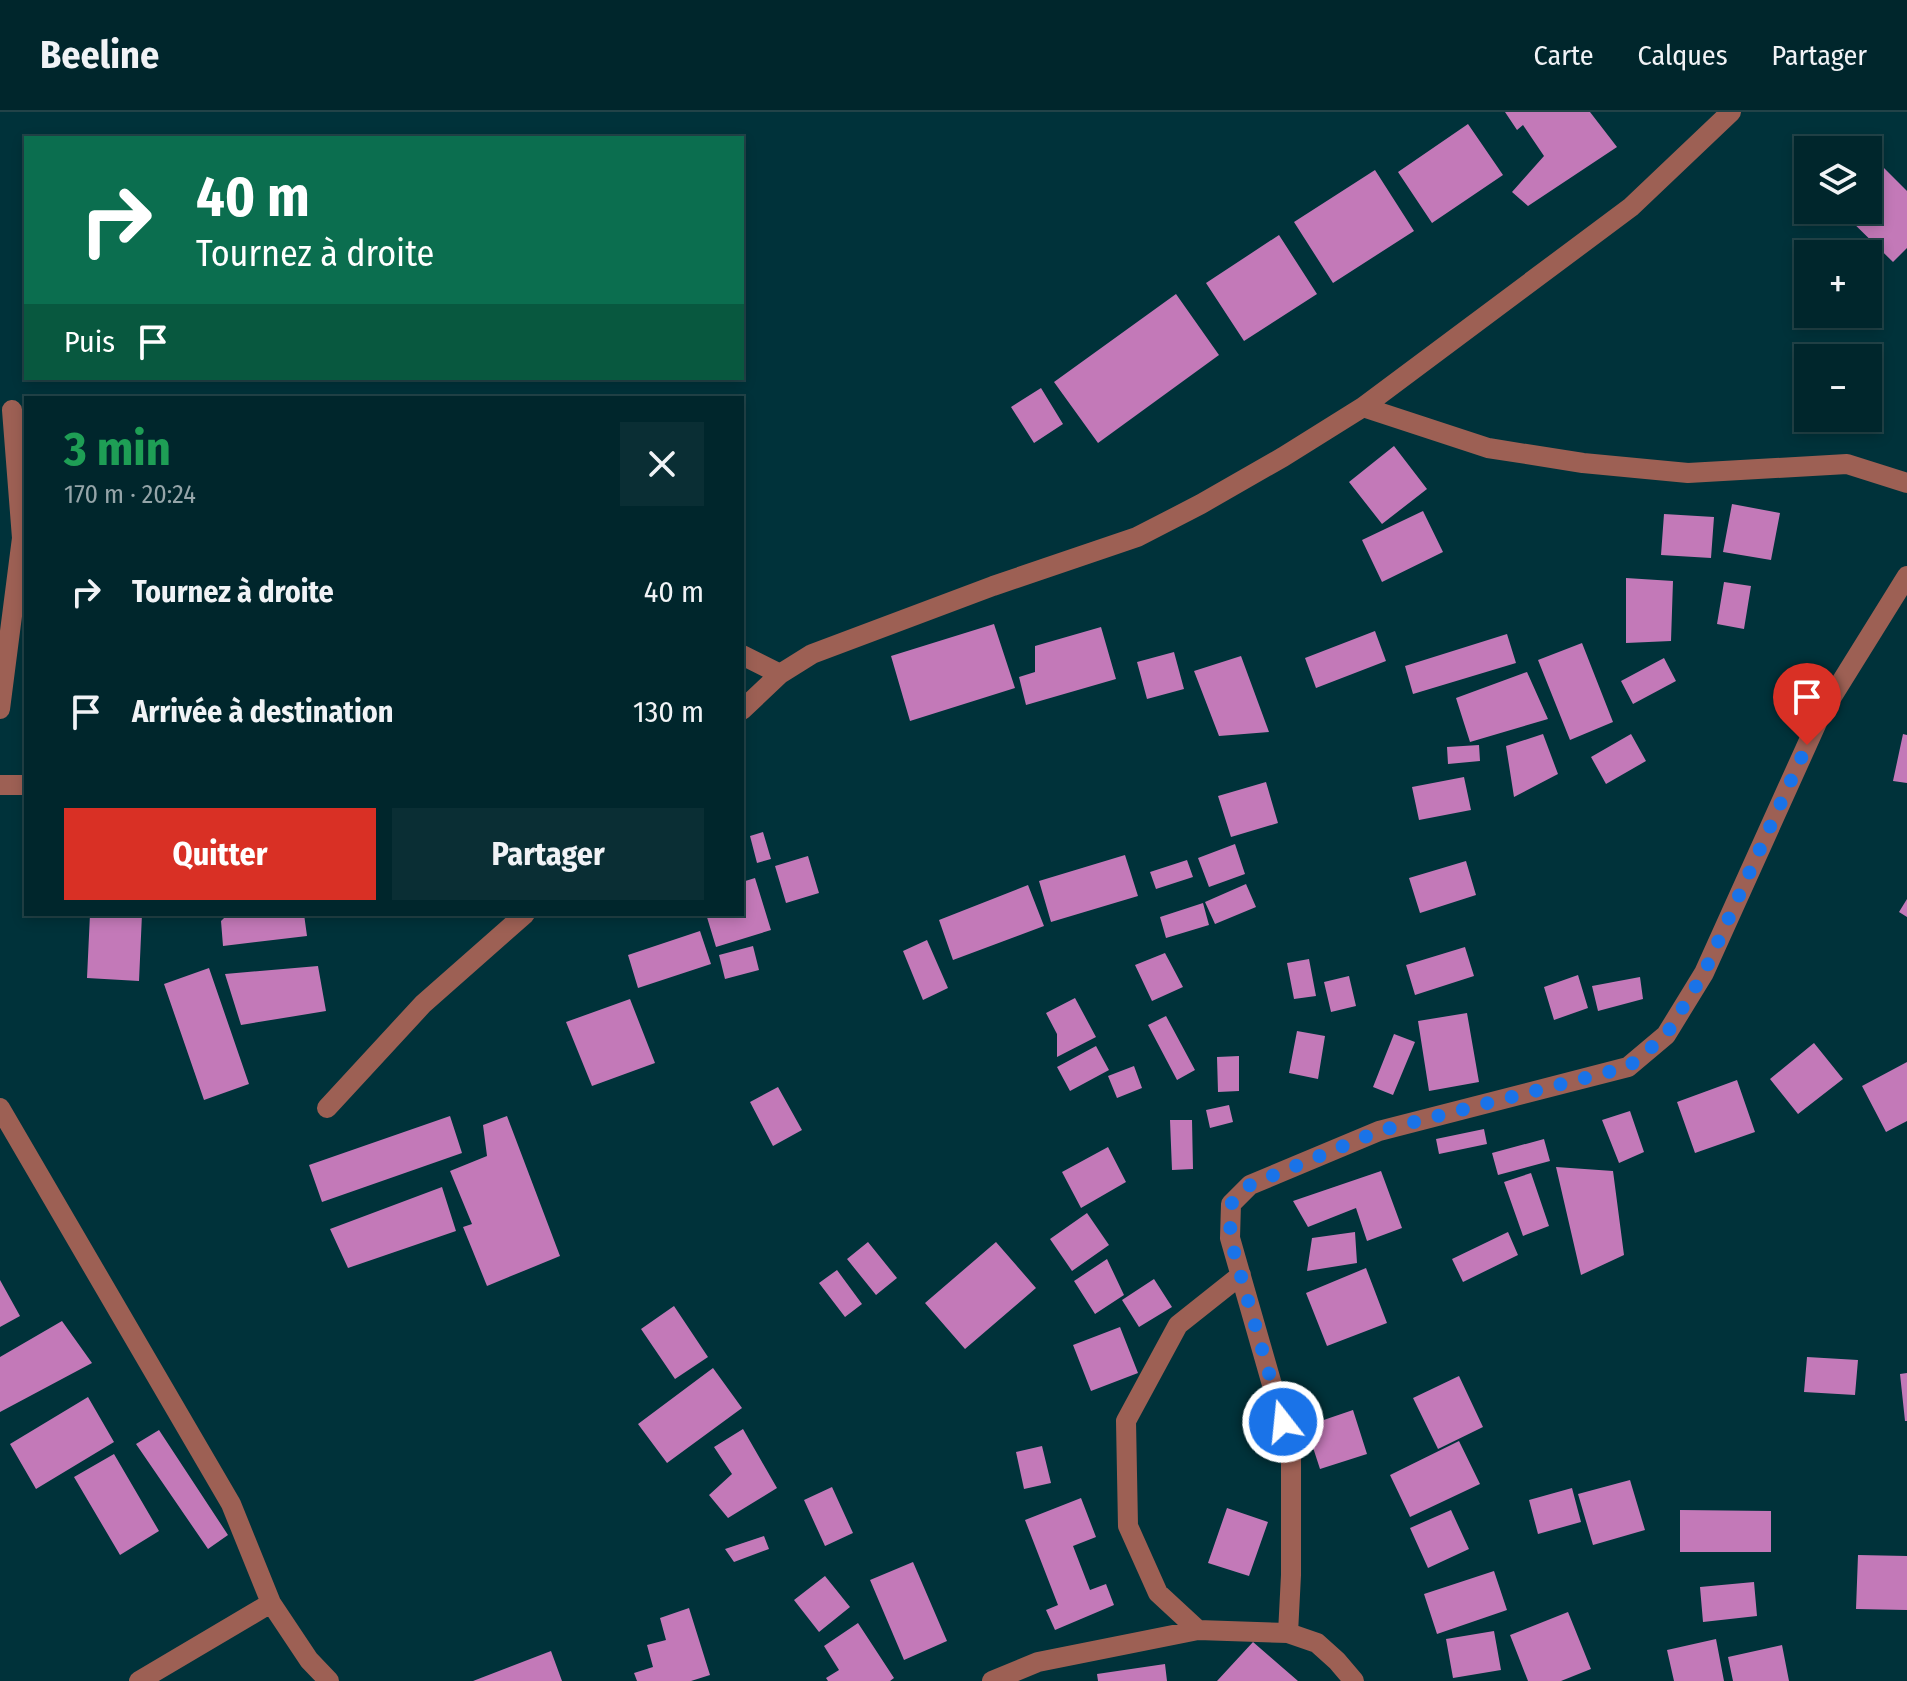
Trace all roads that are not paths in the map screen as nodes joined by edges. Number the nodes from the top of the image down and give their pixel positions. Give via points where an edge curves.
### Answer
1 (1731, 112) edge
2 (1363, 407) junction
3 (13, 409) edge
4 (1907, 483) edge
5 (1907, 576) edge
6 (744, 656) edge
7 (780, 674) junction
8 (744, 708) edge
9 (0, 709) edge
10 (0, 785) edge
11 (24, 785) edge
12 (523, 916) edge
13 (0, 1108) edge
14 (327, 1108) dead end
15 (1241, 1275) junction
16 (271, 1603) junction
17 (1198, 1630) junction
18 (1288, 1633) junction
19 (139, 1681) edge
20 (329, 1681) edge
21 (992, 1681) edge
22 (1354, 1681) edge

1 - 2 street via 1631,207
2 - 4 street via 1488,448 1583,463 1688,473 1847,464
2 - 7 street via 1137,537 812,654
3 - 9 street via 22,538
5 - 15 street via 1820,716 1704,973 1666,1035 1628,1067 1379,1131 1250,1185 1231,1204 1230,1238
6 - 7 street
7 - 8 street
10 - 11 street
12 - 14 street via 423,1004
13 - 16 street via 231,1504
15 - 17 street via 1178,1325 1126,1421 1128,1526 1158,1593
15 - 18 street via 1291,1451
16 - 19 street
16 - 20 street
17 - 18 street
17 - 21 street via 1038,1662
18 - 22 street via 1317,1643

